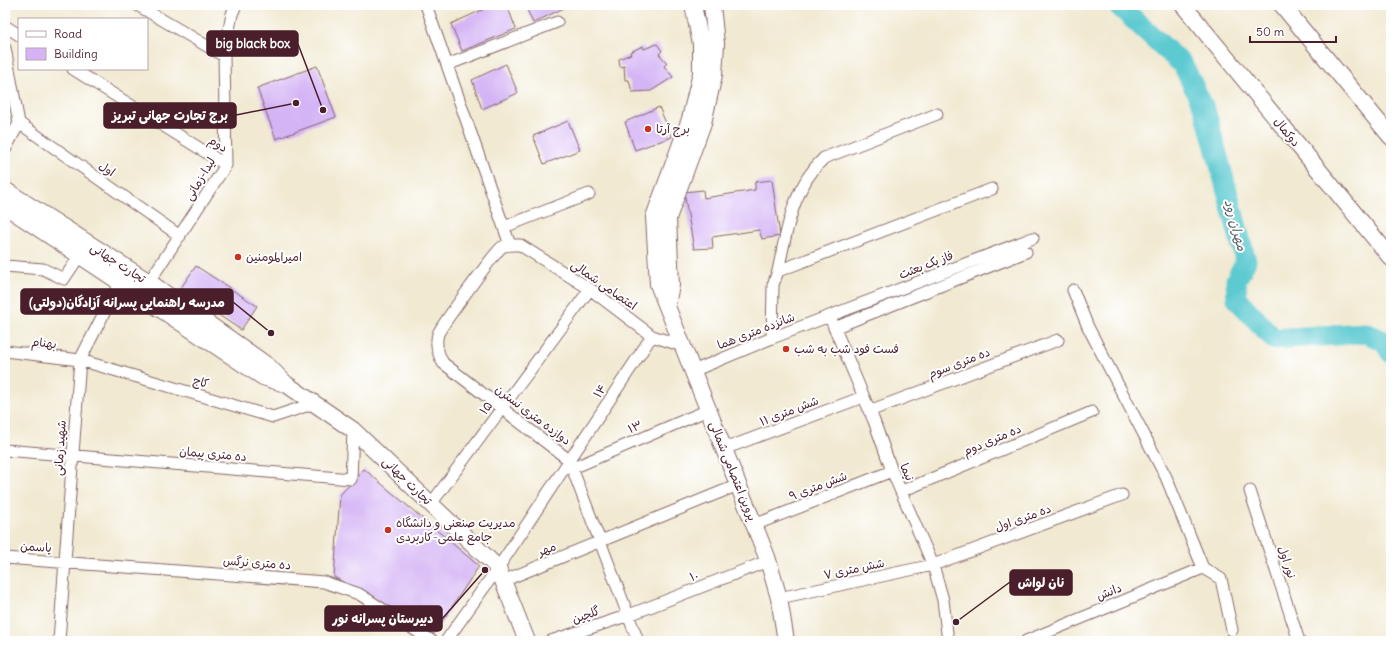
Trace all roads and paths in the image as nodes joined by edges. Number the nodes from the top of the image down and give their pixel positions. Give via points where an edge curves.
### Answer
1 (136, 5) edge
2 (236, 5) edge
3 (426, 5) edge
4 (693, 5) edge
5 (712, 5) edge
6 (1183, 5) edge
7 (1282, 5) edge
8 (557, 22) dead end
9 (5, 26) edge
10 (18, 34) edge
11 (5, 48) edge
12 (224, 56) junction
13 (447, 66) junction
14 (75, 70) edge
15 (937, 114) dead end
16 (19, 123) junction
17 (1391, 137) edge
18 (5, 150) edge
19 (226, 165) junction
20 (992, 189) dead end
21 (5, 190) edge
22 (589, 194) dead end
23 (5, 206) edge
24 (504, 227) junction
25 (180, 236) junction
26 (1033, 238) dead end
27 (510, 244) junction
28 (1026, 252) dead end
29 (80, 255) junction
30 (1391, 258) edge
31 (5, 266) edge
32 (778, 271) junction
33 (124, 275) junction
34 (149, 282) junction
35 (590, 289) junction
36 (1073, 290) dead end
37 (141, 296) junction
38 (667, 306) junction
39 (830, 317) junction
40 (834, 328) junction
41 (652, 336) junction
42 (772, 338) junction
43 (1058, 340) dead end
44 (683, 346) junction
45 (5, 352) edge
46 (80, 360) junction
47 (693, 371) junction
48 (286, 384) junction
49 (863, 397) junction
50 (315, 403) junction
51 (502, 408) junction
52 (708, 410) junction
53 (869, 411) junction
54 (1092, 412) dead end
55 (353, 430) junction
56 (724, 449) junction
57 (5, 450) edge
58 (73, 455) junction
59 (571, 464) junction
60 (892, 471) junction
61 (738, 485) junction
62 (902, 491) junction
63 (1250, 491) dead end
64 (1122, 495) dead end
65 (431, 504) junction
66 (754, 525) junction
67 (600, 541) junction
68 (5, 558) edge
69 (768, 561) junction
70 (65, 562) junction
71 (934, 565) junction
72 (1203, 568) junction
73 (501, 575) junction
74 (779, 598) junction
75 (629, 615) junction
76 (1232, 630) dead end
77 (59, 641) edge
78 (432, 641) edge
79 (446, 641) edge
80 (527, 641) edge
81 (551, 641) edge
82 (638, 641) edge
83 (786, 641) edge
84 (948, 641) edge
85 (1026, 641) edge
86 (1299, 641) edge

1 - 12 street
2 - 12 street, لیدا-زمانی
3 - 13 street
4 - 38 main road, پروین اعتصامی شمالی via 701,44 701,73 690,119 654,217 658,284
5 - 38 main road via 716,44 714,75 703,123 668,218 671,285
6 - 30 main road, دوکمال
7 - 17 main road
8 - 13 street
9 - 10 street
11 - 16 street
12 - 19 street, لیدا-زمانی
13 - 24 street
14 - 19 street, دوم
15 - 32 street via 824,158 812,169 802,184 792,208
16 - 18 street
16 - 25 street, اول
19 - 25 street, لیدا-زمانی
20 - 32 street
21 - 33 main road, تجارت جهانی
22 - 24 street
23 - 29 main road, تجارت جهانی
24 - 27 street
25 - 34 street, لیدا-زمانی
26 - 39 street, فاز یک بعثت
27 - 35 street, اعتصامی شمالی via 526,248
27 - 51 street, دوازده متری نسترن via 502,248 486,266 439,333 437,346 438,355 443,363
28 - 40 street
29 - 31 street via 64,279 43,269
29 - 33 main road, تجارت جهانی
32 - 42 street via 773,285
33 - 34 main road, تجارت جهانی
33 - 37 main road, تجارت جهانی
33 - 46 street, شهید زمانی
34 - 37 street, لیدا-زمانی
34 - 48 main road, تجارت جهانی via 268,366
35 - 41 street, اعتصامی شمالی
35 - 51 street, ۱۵
36 - 72 street via 1088,327 1166,477
37 - 48 main road, تجارت جهانی via 263,377
38 - 44 main road, پروین اعتصامی شمالی
39 - 40 street, نیما
39 - 42 street, شانزده متری هما
40 - 49 street, نیما
41 - 44 street, اعتصامی شمالی
41 - 59 street, ۱۴
42 - 47 street, شانزده متری هما
43 - 53 street, ده متری سوم
44 - 47 main road, پروین اعتصامی شمالی
45 - 46 street, بهنام
46 - 50 street, کاج via 273,417
46 - 58 street, شهید زمانی
47 - 52 main road, پروین اعتصامی شمالی
48 - 50 main road, تجارت جهانی
49 - 53 street, نیما
49 - 56 street, ۱۱ شش متری
50 - 55 main road, تجارت جهانی
51 - 59 street, دوازده متری نسترن
51 - 65 street, ۱۵
52 - 56 main road, پروین اعتصامی شمالی
52 - 59 street, ۱۳
53 - 60 street, نیما
54 - 62 street, ده متری دوم
55 - 58 street, ده متری پیمان via 351,479
55 - 65 main road, تجارت جهانی
56 - 61 main road, پروین اعتصامی شمالی
57 - 58 street, ده متری پیمان
58 - 70 street, شهید زمانی
59 - 67 street
59 - 73 street, ۱۴
60 - 62 street, نیما
60 - 66 street, ۹ شش متری
61 - 66 main road, پروین اعتصامی شمالی
61 - 67 street, مهر
62 - 71 street, نیما
63 - 86 street, نور اول
64 - 71 street, ده متری اول
65 - 73 main road, تجارت جهانی
66 - 69 main road, پروین اعتصامی شمالی
67 - 73 street, مهر
67 - 75 street
68 - 70 street, یاسمن
69 - 74 main road, پروین اعتصامی شمالی
69 - 75 street, ۱۰
70 - 77 street, شهید زمانی
70 - 78 street, ده متری نرگس via 324,582 360,594
71 - 74 street, ۷ شش متری
71 - 84 street, نیما
72 - 76 street via 1221,579
72 - 85 street, دانش
73 - 79 street, ۱۴
73 - 80 main road, تجارت جهانی
74 - 83 main road, پروین اعتصامی شمالی
75 - 81 street, گلچین
75 - 82 street

